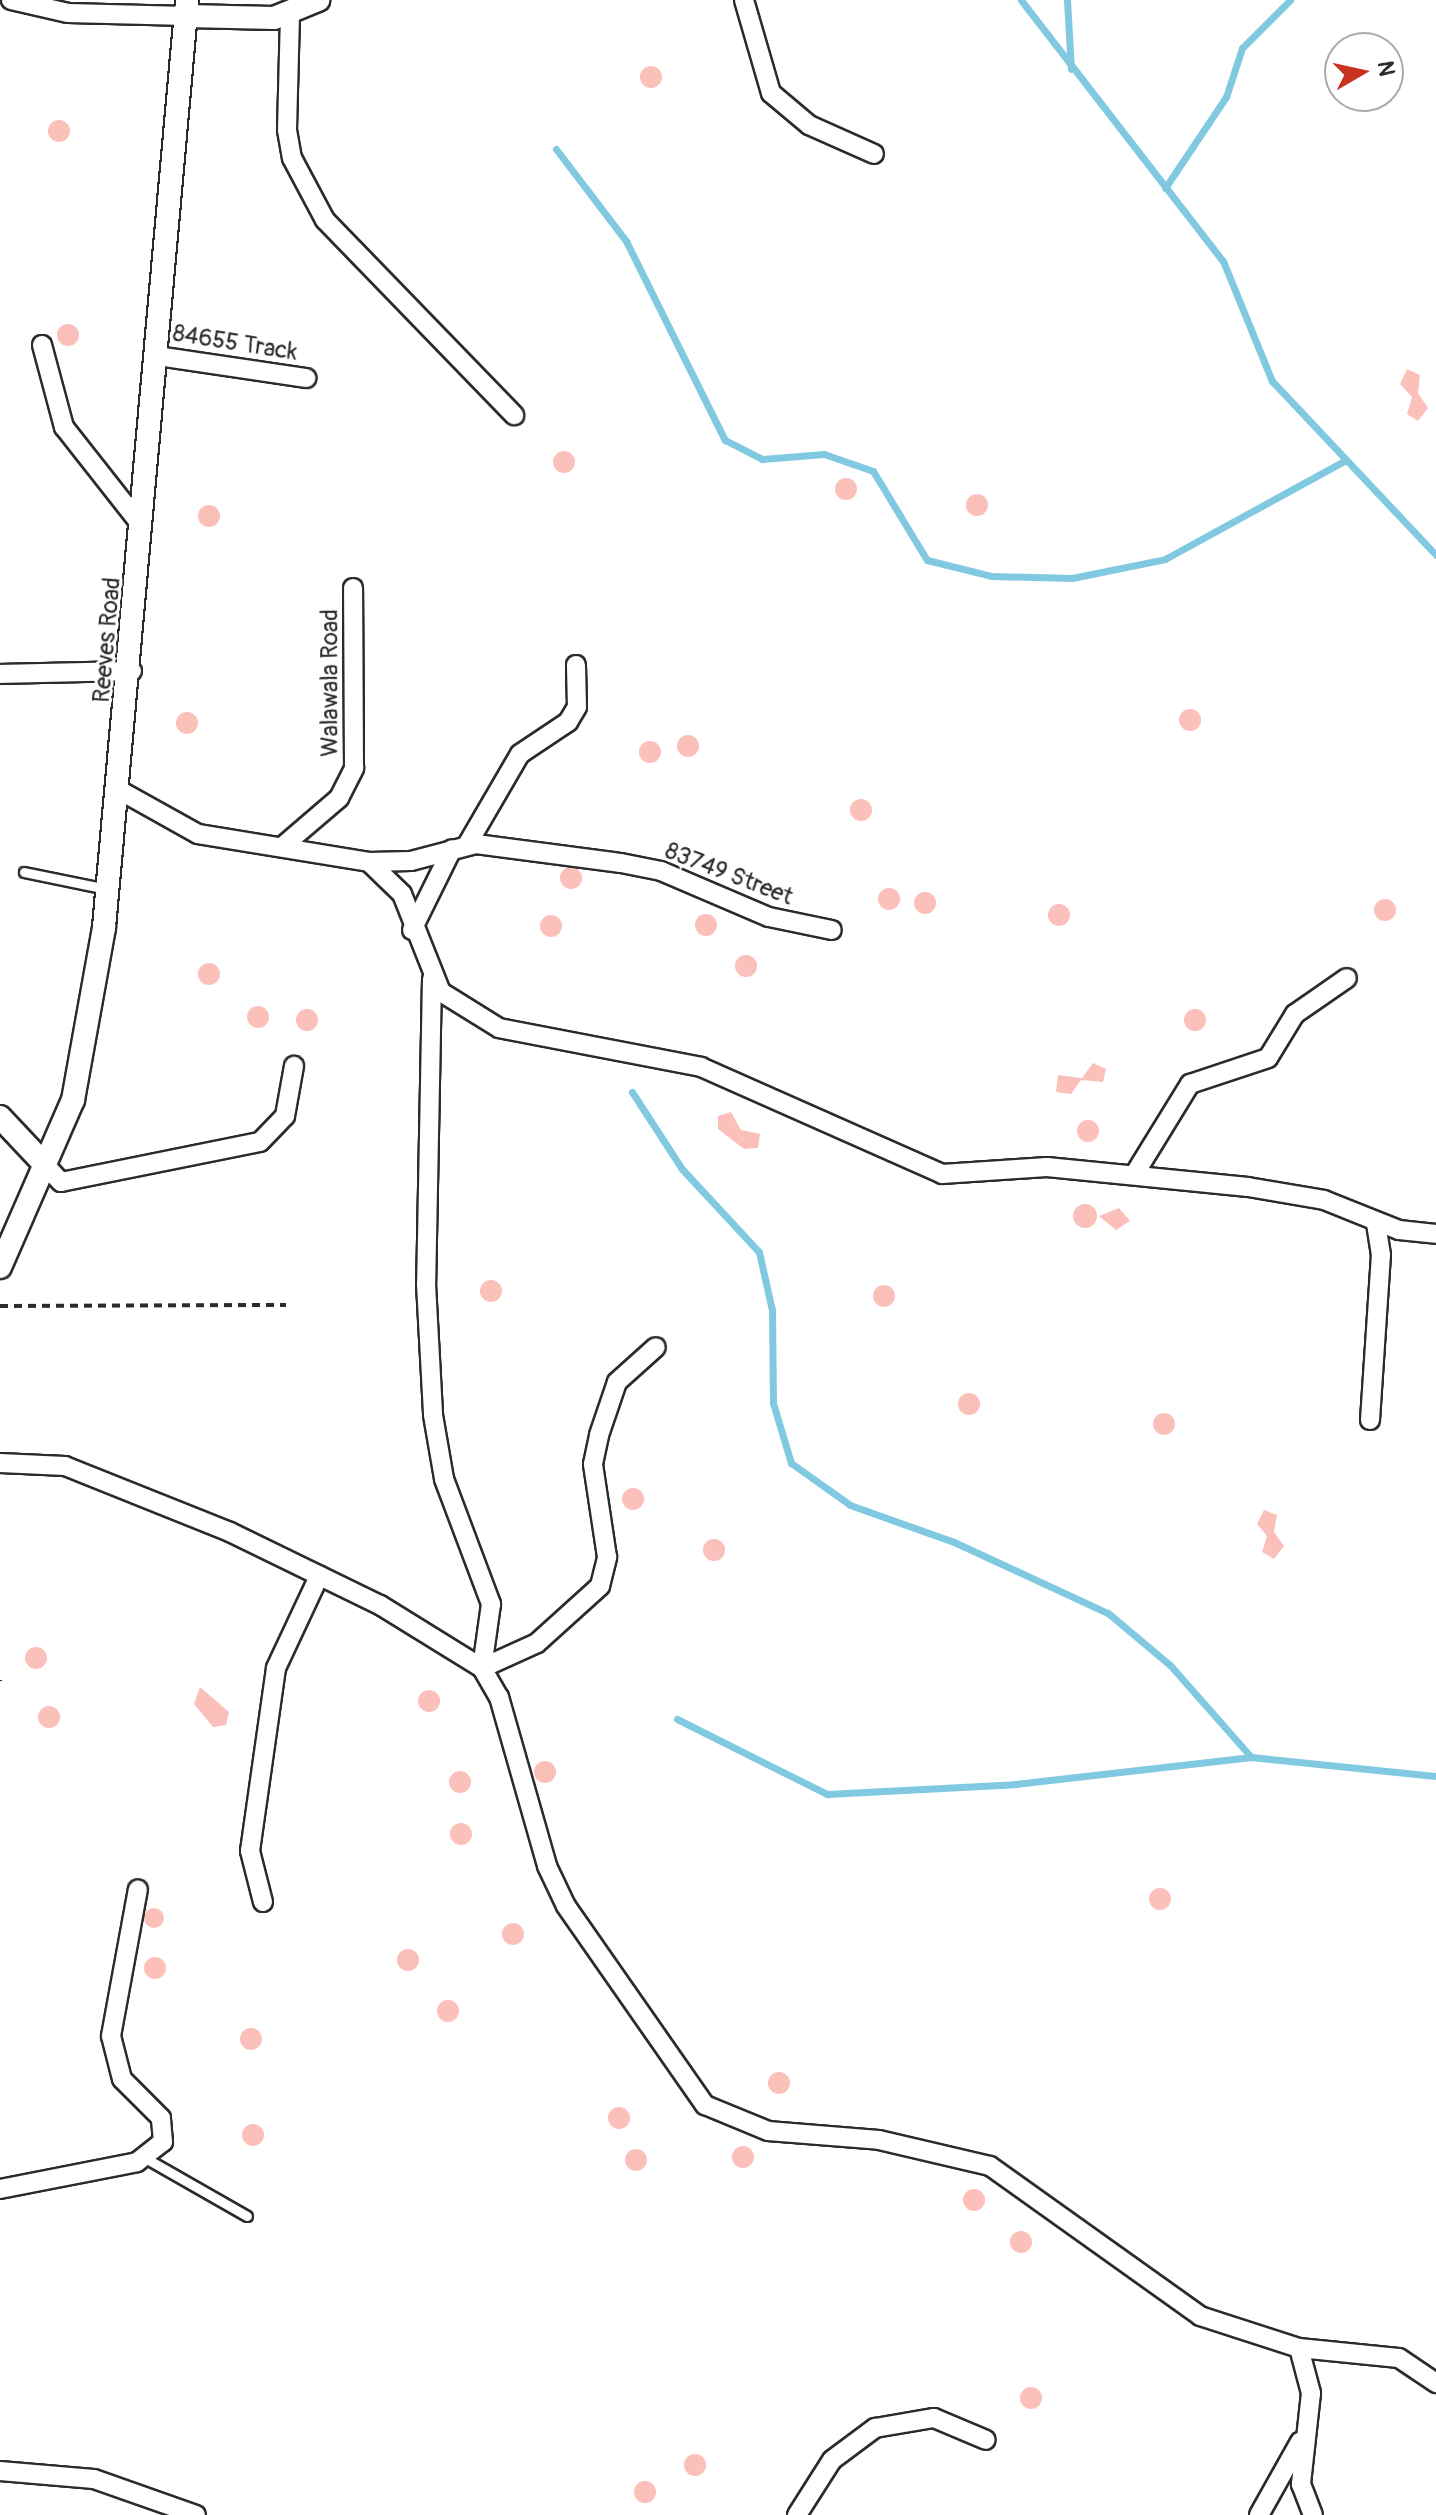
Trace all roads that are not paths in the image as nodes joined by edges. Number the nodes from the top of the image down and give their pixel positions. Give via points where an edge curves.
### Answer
1 (11, 0) edge
2 (318, 0) edge
3 (744, 0) edge
4 (187, 8) edge
5 (290, 15) junction
6 (874, 154) dead end
7 (42, 345) dead end
8 (157, 356) junction
9 (306, 378) dead end
10 (514, 415) dead end
11 (141, 525) junction
12 (353, 588) dead end
13 (576, 665) dead end
14 (132, 671) junction
15 (0, 674) edge
16 (119, 790) junction
17 (283, 846) junction
18 (459, 847) junction
19 (369, 862) junction
20 (24, 872) dead end
21 (108, 890) junction
22 (412, 930) junction
23 (832, 930) dead end
24 (432, 977) junction
25 (1347, 978) dead end
26 (294, 1066) dead end
27 (0, 1117) edge
28 (53, 1174) junction
29 (1134, 1175) junction
30 (1376, 1222) junction
31 (1436, 1234) edge
32 (0, 1267) edge
33 (656, 1347) dead end
34 (1370, 1420) dead end
35 (0, 1463) edge
36 (319, 1576) junction
37 (482, 1668) junction
38 (138, 1889) dead end
39 (263, 1902) dead end
40 (147, 2159) junction
41 (0, 2189) edge
42 (247, 2216) dead end
43 (1299, 2348) junction
44 (1436, 2383) edge
45 (1307, 2429) junction
46 (986, 2440) dead end
47 (0, 2471) edge
48 (196, 2515) edge
49 (797, 2515) edge
50 (1259, 2515) edge
51 (1313, 2515) edge

1 - 4 street via 68,13
2 - 5 street
3 - 6 street via 771,93 809,125
4 - 5 street
4 - 8 street, Reeves Road
5 - 10 street via 287,130 292,158 325,220
7 - 11 street via 64,427
8 - 9 street, 84655 Track
8 - 11 street, Reeves Road
11 - 14 street, Reeves Road
12 - 17 street, Walawala Road via 354,768 339,798
13 - 18 street via 577,707 568,722 520,754 487,821
14 - 15 street
14 - 16 street, Reeves Road
16 - 17 street, 83749 Street via 198,834
16 - 21 street, Reeves Road
17 - 19 street, 83749 Street
18 - 19 street, 83749 Street via 411,861
18 - 22 street
18 - 23 street, 83749 Street via 651,868 746,910
19 - 22 street via 402,894
20 - 21 lane
21 - 28 street, Reeves Road via 73,1100
22 - 24 street
24 - 29 street via 456,1006 499,1028 701,1067 942,1174 1047,1167
24 - 37 street via 426,1284 433,1415 444,1479 491,1604
25 - 29 street via 1295,1014 1268,1058 1190,1084
26 - 28 street via 285,1116 260,1142
27 - 28 street
28 - 32 street, Reeves Road
29 - 30 street via 1298,1194
30 - 31 street
30 - 34 street via 1381,1255
33 - 37 street via 617,1382 599,1435 593,1464 607,1557 600,1586 537,1643
35 - 36 street via 65,1466
36 - 37 street
36 - 39 street via 276,1668 251,1836
37 - 43 street via 499,1697 547,1866 566,1906 705,2105 768,2131 879,2140 990,2166 1189,2309 1232,2331
38 - 40 street via 111,2026 122,2079 164,2125 163,2142
40 - 41 street
40 - 42 lane
43 - 44 street via 1399,2358
43 - 45 street via 1311,2393
45 - 50 street
45 - 51 street via 1301,2484
46 - 49 street via 934,2418 875,2428 832,2460
47 - 48 street via 94,2479

